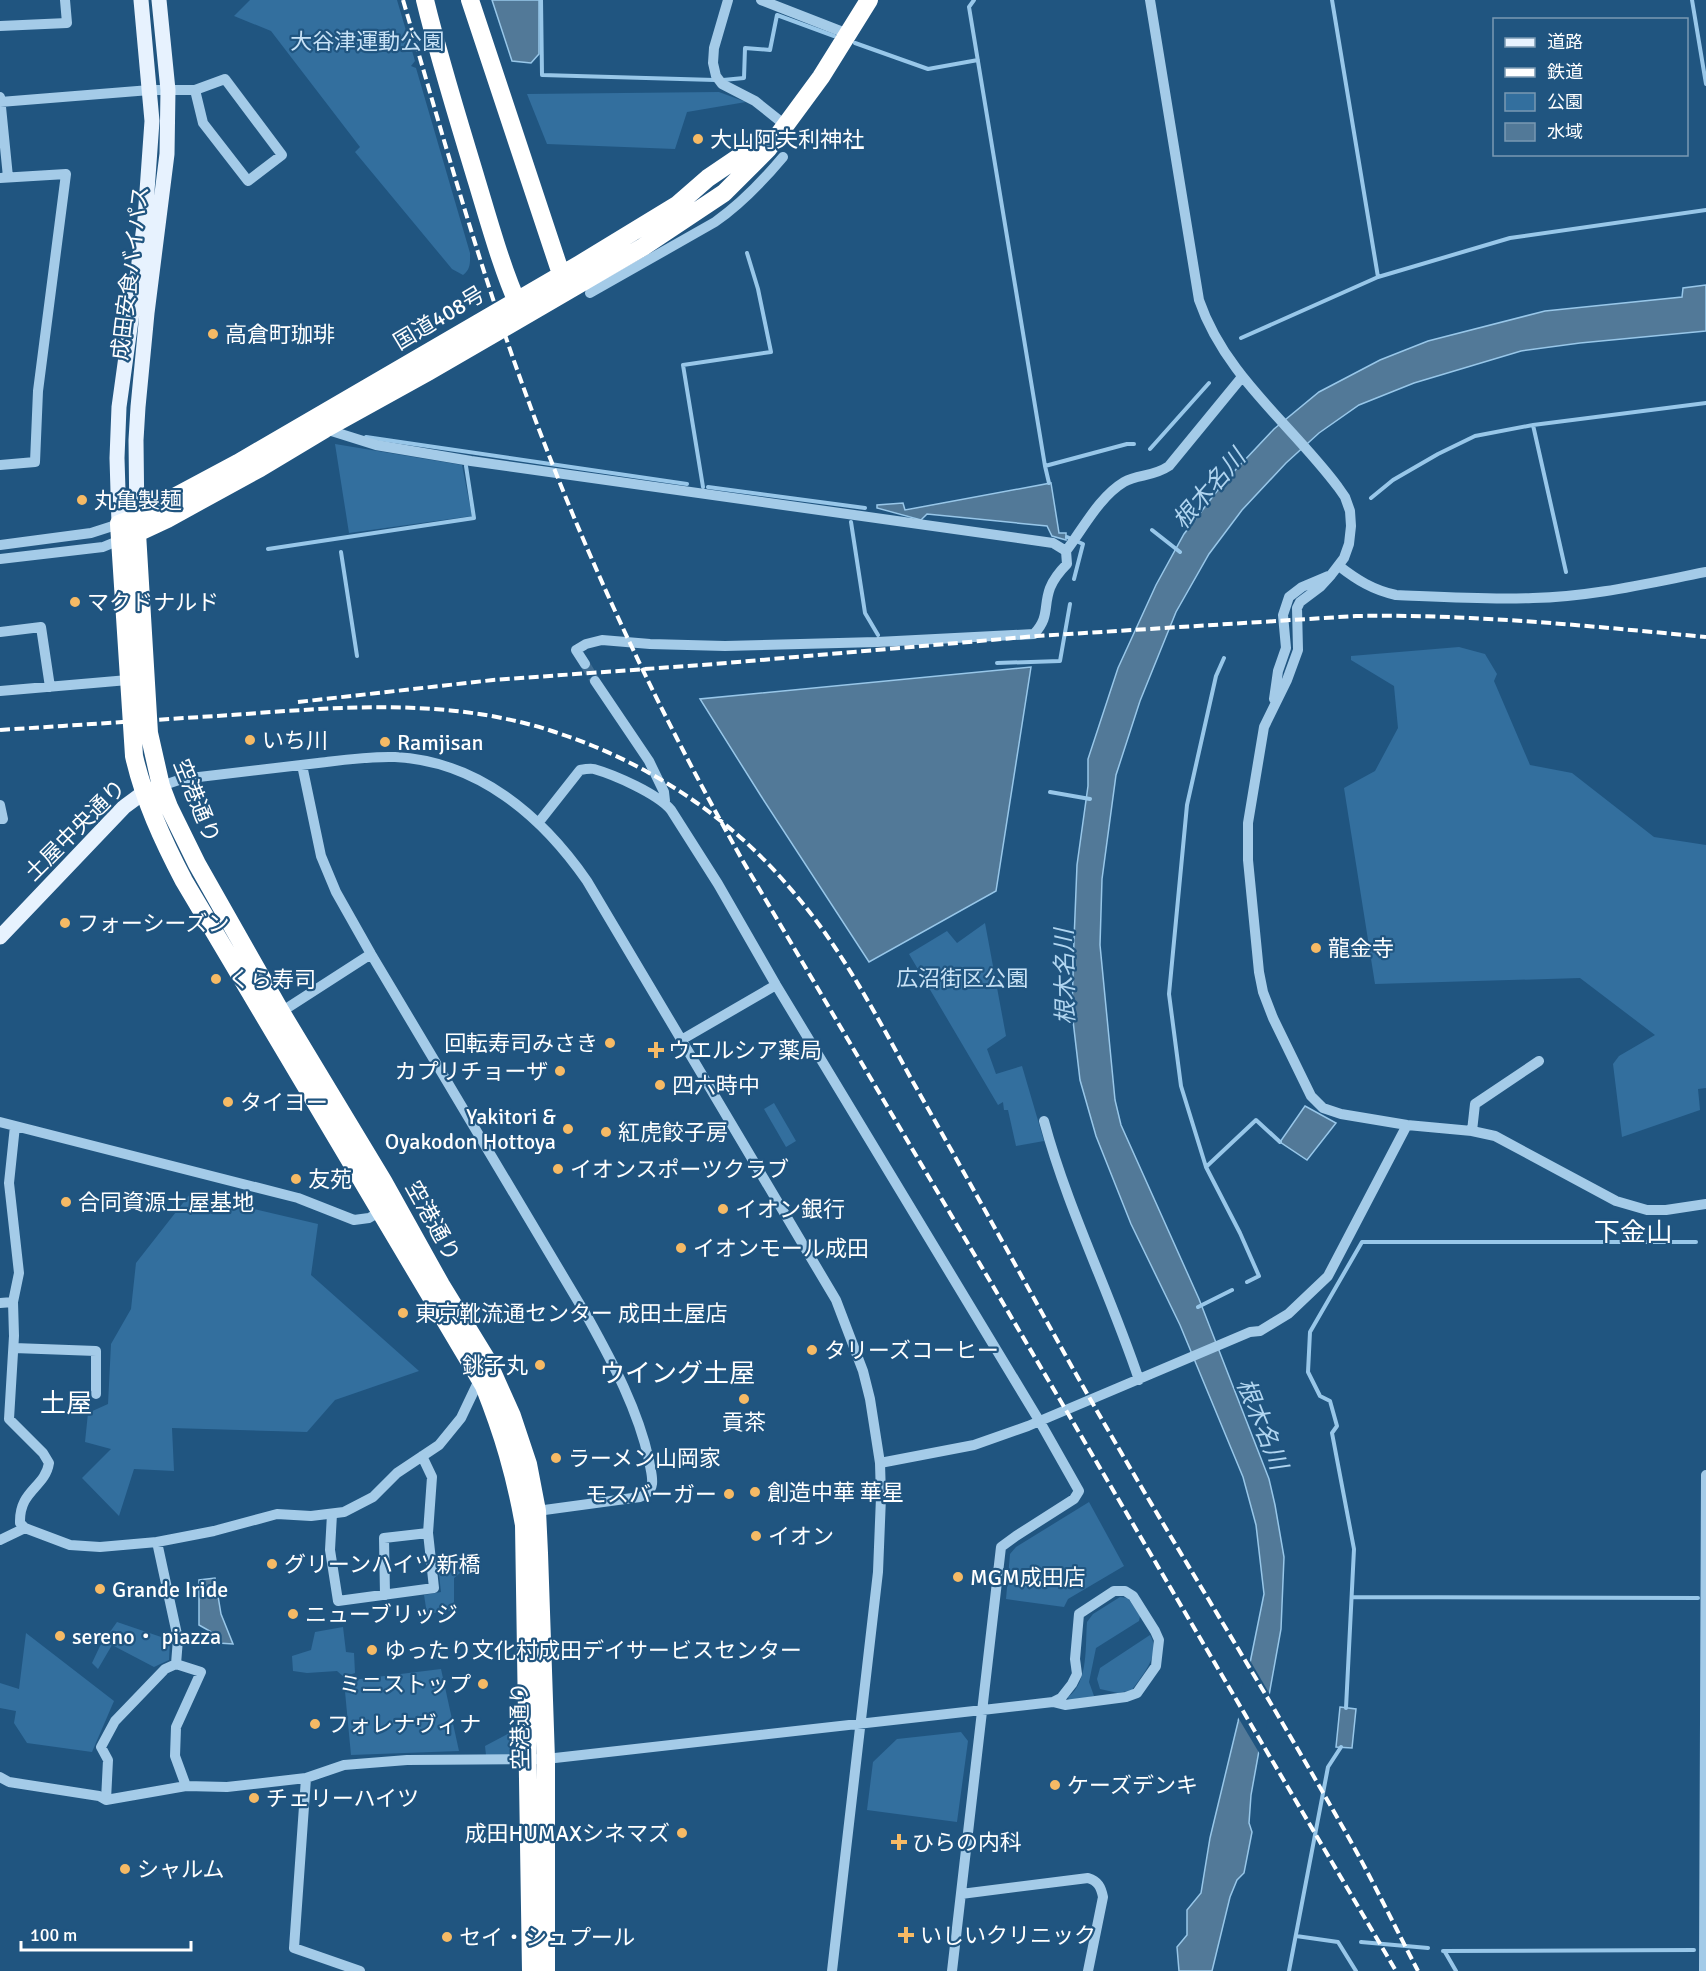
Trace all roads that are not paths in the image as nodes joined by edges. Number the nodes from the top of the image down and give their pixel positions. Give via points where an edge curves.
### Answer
1 (65, 0) edge
2 (141, 0) edge
3 (159, 0) edge
4 (426, 0) edge
5 (470, 0) edge
6 (728, 0) edge
7 (761, 0) edge
8 (869, 0) edge
9 (1150, 0) edge
10 (779, 3) edge
11 (0, 26) edge
12 (848, 34) junction
13 (150, 90) junction
14 (168, 90) junction
15 (195, 90) junction
16 (0, 96) edge
17 (0, 102) edge
18 (785, 125) junction
19 (783, 157) dead end
20 (4, 178) edge
21 (564, 282) junction
22 (590, 293) dead end
23 (520, 308) junction
24 (1242, 377) junction
25 (325, 429) junction
26 (0, 465) edge
27 (137, 525) junction
28 (119, 532) junction
29 (1072, 543) junction
30 (0, 545) edge
31 (0, 559) edge
32 (1339, 566) junction
33 (1706, 572) edge
34 (0, 632) edge
35 (585, 664) tunnel mouth
36 (128, 680) junction
37 (595, 681) tunnel mouth
38 (50, 687) junction
39 (0, 691) edge
40 (302, 765) junction
41 (161, 786) junction
42 (143, 793) junction
43 (665, 801) junction
44 (0, 805) edge
45 (0, 819) edge
46 (539, 822) junction
47 (0, 937) edge
48 (371, 954) junction
49 (776, 985) junction
50 (281, 1012) junction
51 (682, 1039) junction
52 (1539, 1061) dead end
53 (1044, 1121) dead end
54 (0, 1122) edge
55 (1407, 1125) junction
56 (15, 1126) junction
57 (1472, 1131) junction
58 (4, 1186) edge
59 (396, 1203) junction
60 (1706, 1206) edge
61 (379, 1212) junction
62 (13, 1302) junction
63 (0, 1303) edge
64 (14, 1348) junction
65 (485, 1373) junction
66 (1139, 1380) junction
67 (96, 1394) dead end
68 (5, 1421) edge
69 (1040, 1422) junction
70 (422, 1456) junction
71 (880, 1463) junction
72 (1706, 1475) edge
73 (537, 1511) junction
74 (332, 1514) junction
75 (25, 1528) junction
76 (428, 1533) junction
77 (0, 1540) edge
78 (157, 1542) junction
79 (385, 1594) junction
80 (176, 1664) junction
81 (1053, 1702) junction
82 (982, 1711) junction
83 (860, 1725) junction
84 (537, 1759) junction
85 (0, 1777) edge
86 (306, 1778) junction
87 (186, 1786) junction
88 (106, 1800) junction
89 (961, 1894) junction
90 (360, 1971) edge
91 (531, 1971) edge
92 (546, 1971) edge
93 (832, 1971) edge
94 (952, 1971) edge
95 (1088, 1971) edge
96 (1704, 1971) edge

1 - 11 street via 67,23
2 - 13 main road, 成田安食バイパス
3 - 14 main road, 成田安食バイパス
4 - 23 highway via 470,158
5 - 21 highway
6 - 18 street via 714,48 713,63 719,80
7 - 10 street
8 - 12 highway, 国道408号
9 - 24 street via 1199,300 1215,339
10 - 12 street
12 - 18 highway, 国道408号
13 - 14 street
13 - 17 street
13 - 28 main road, 成田安食バイパス via 152,122 145,219 119,407
14 - 15 street
14 - 27 main road, 成田安食バイパス via 166,154 138,407
15 - 15 street via 225,79 282,155 248,181 203,123
16 - 17 street
17 - 20 street
18 - 21 highway, 国道408号
19 - 22 street via 733,210
20 - 26 street via 66,174 38,391 35,462
21 - 23 highway, 国道408号
23 - 25 highway, 国道408号
23 - 27 highway, 国道408号 via 238,463
24 - 29 street via 1169,466 1125,482 1102,502
24 - 32 street via 1345,497 1350,518 1349,544
25 - 27 highway, 国道408号 via 167,519
25 - 29 street via 376,445 471,461
27 - 28 highway, 国道408号
27 - 41 highway, 空港通り via 149,733
28 - 30 street
28 - 31 street via 104,547
28 - 36 highway, 空港通り
29 - 35 street via 1067,564 1050,587 1043,623 1034,634 725,646 602,640 576,650
32 - 33 street via 1356,580 1396,595 1474,598 1536,598 1593,592
32 - 55 street via 1297,608 1296,657 1264,727 1248,823 1248,860 1263,992 1286,1047 1317,1104 1341,1114
34 - 38 street via 41,627
36 - 38 street
36 - 42 highway, 空港通り via 134,756
37 - 43 street via 649,761
38 - 39 street
40 - 41 street via 182,779
40 - 46 street via 394,757 416,759 456,769 484,782
40 - 48 street via 328,876
41 - 42 main road, 土屋中央通り
41 - 50 highway, 空港通り via 197,864
42 - 47 main road, 土屋中央通り via 124,807
42 - 61 highway, 空港通り via 184,880
43 - 46 street via 592,768 580,770
43 - 49 street
44 - 45 street
46 - 51 street via 587,881
48 - 50 street
48 - 73 street via 606,1351 627,1394 647,1453 652,1483 647,1494
49 - 51 street
49 - 69 street
50 - 59 highway, 空港通り
51 - 71 street via 836,1300 863,1371
52 - 57 street via 1475,1104
53 - 66 street via 1056,1164
54 - 56 street
55 - 57 street
55 - 66 street via 1328,1276 1288,1314 1260,1331
56 - 58 street
56 - 61 street via 298,1198 354,1220
57 - 60 street via 1513,1144 1616,1201 1647,1210
58 - 62 street via 19,1273
59 - 61 street
59 - 65 highway, 空港通り
61 - 65 highway, 空港通り
62 - 63 street
62 - 64 street
64 - 67 street via 96,1351
64 - 68 street
65 - 70 street via 461,1418 439,1445
65 - 73 highway, 空港通り via 502,1392 520,1439
65 - 84 highway, 空港通り via 514,1472 524,1525
66 - 69 street
68 - 75 street via 43,1453 49,1463 21,1506 20,1523
69 - 71 street via 974,1445
69 - 82 street via 1079,1491 1074,1499 1002,1547
70 - 74 street via 373,1497
70 - 76 street via 432,1477
71 - 83 street via 878,1572
72 - 96 street
73 - 84 highway, 空港通り
74 - 78 street via 277,1514
74 - 79 street via 330,1550 338,1601
75 - 77 street
75 - 78 street via 70,1545 100,1547
76 - 79 street via 384,1538
76 - 79 street via 434,1588
78 - 80 street via 178,1639
80 - 87 street via 201,1672 176,1727 175,1756
80 - 88 street via 165,1669 115,1721 101,1747 108,1760
81 - 81 street via 1061,1698 1077,1674 1078,1614 1114,1591 1133,1596 1159,1640 1156,1666 1137,1693 1065,1705
81 - 82 street
82 - 83 street
82 - 89 street
83 - 84 street
83 - 93 street
84 - 86 street via 354,1764
84 - 91 highway, 空港通り
84 - 92 highway, 空港通り
85 - 88 street
86 - 87 street via 227,1787
86 - 90 street via 294,1948
87 - 88 street
89 - 94 street
89 - 95 street via 1095,1880 1103,1897

